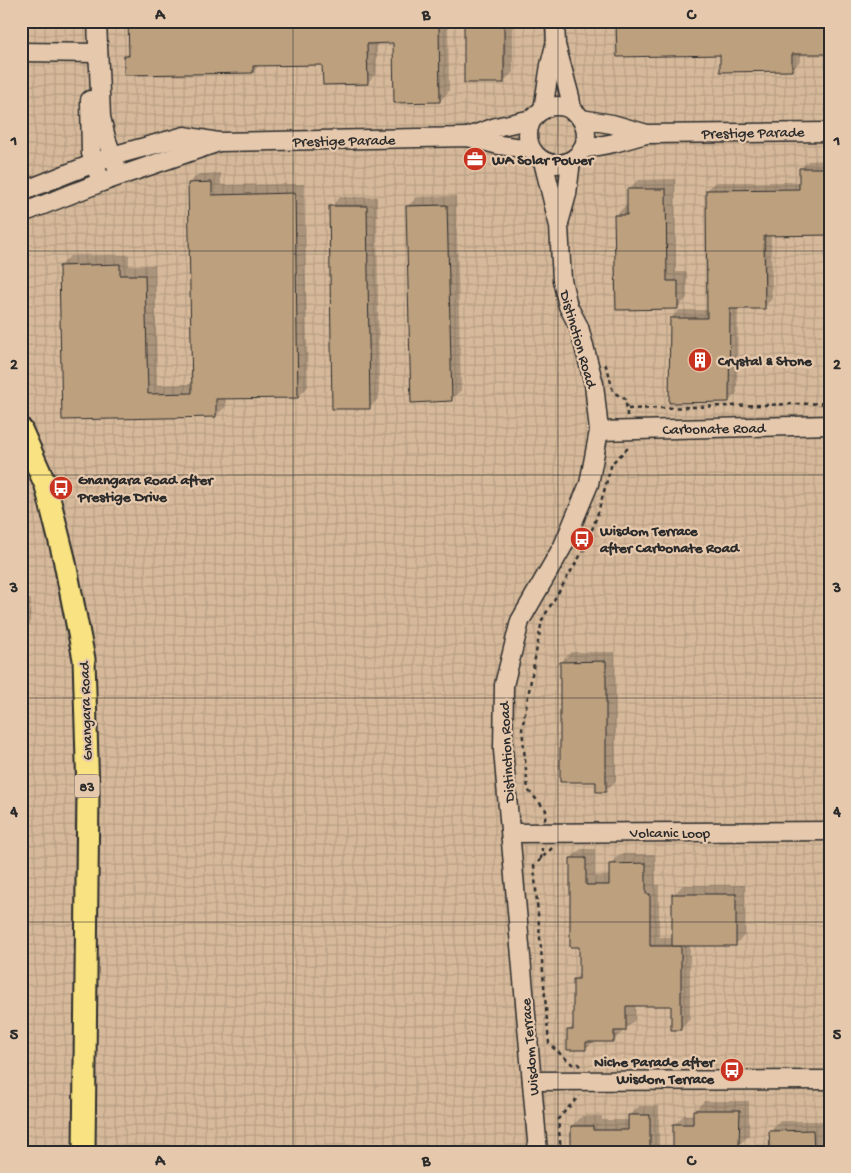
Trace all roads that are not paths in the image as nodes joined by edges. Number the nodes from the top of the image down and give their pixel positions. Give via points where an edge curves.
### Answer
1 (97, 21) edge
2 (555, 21) edge
3 (556, 45) junction
4 (21, 52) edge
5 (98, 53) junction
6 (538, 114) junction
7 (576, 115) junction
8 (830, 132) edge
9 (647, 134) junction
10 (468, 137) junction
11 (219, 142) junction
12 (537, 155) junction
13 (576, 155) junction
14 (112, 156) junction
15 (94, 162) junction
16 (120, 176) junction
17 (102, 182) junction
18 (21, 192) edge
19 (21, 198) edge
20 (53, 201) junction
21 (21, 214) edge
22 (559, 226) junction
23 (830, 424) edge
24 (21, 430) edge
25 (599, 430) junction
26 (830, 830) edge
27 (511, 833) junction
28 (520, 942) joint
29 (532, 1080) junction
30 (830, 1080) edge
31 (84, 1152) edge
32 (538, 1152) edge

1 - 5 street
2 - 3 street
3 - 6 street
3 - 7 street
4 - 5 street
5 - 14 street via 101,117
5 - 15 street via 90,87 91,153
6 - 7 street via 558,106
6 - 10 street, Prestige Parade
6 - 12 street via 528,129 528,139
7 - 9 street, Prestige Parade
7 - 13 street via 586,134 585,142
8 - 9 street, Prestige Parade
9 - 13 street, Prestige Parade
10 - 11 street, Prestige Parade
10 - 12 street, Prestige Parade
11 - 14 street, Prestige Parade via 185,136
11 - 16 street, Prestige Parade
12 - 13 street via 552,164 562,164
12 - 22 street, Distinction Road
13 - 22 street, Distinction Road
14 - 15 street, Prestige Parade
14 - 16 street
15 - 17 street
15 - 18 street, Prestige Parade
16 - 17 street, Prestige Parade
17 - 20 street, Prestige Parade
19 - 20 street via 40,194
20 - 21 street, Prestige Parade
22 - 25 street, Distinction Road via 562,280 594,384
23 - 25 street, Carbonate Road
24 - 31 main road, Gnangara Road / 83 via 46,486 84,659 88,793
25 - 27 street, Distinction Road via 589,484 563,546 520,621 504,685 503,750
26 - 27 street, Volcanic Loop via 549,839
27 - 28 street, Distinction Road
28 - 29 street, Wisdom Terrace
29 - 30 street
29 - 32 street, Wisdom Terrace

